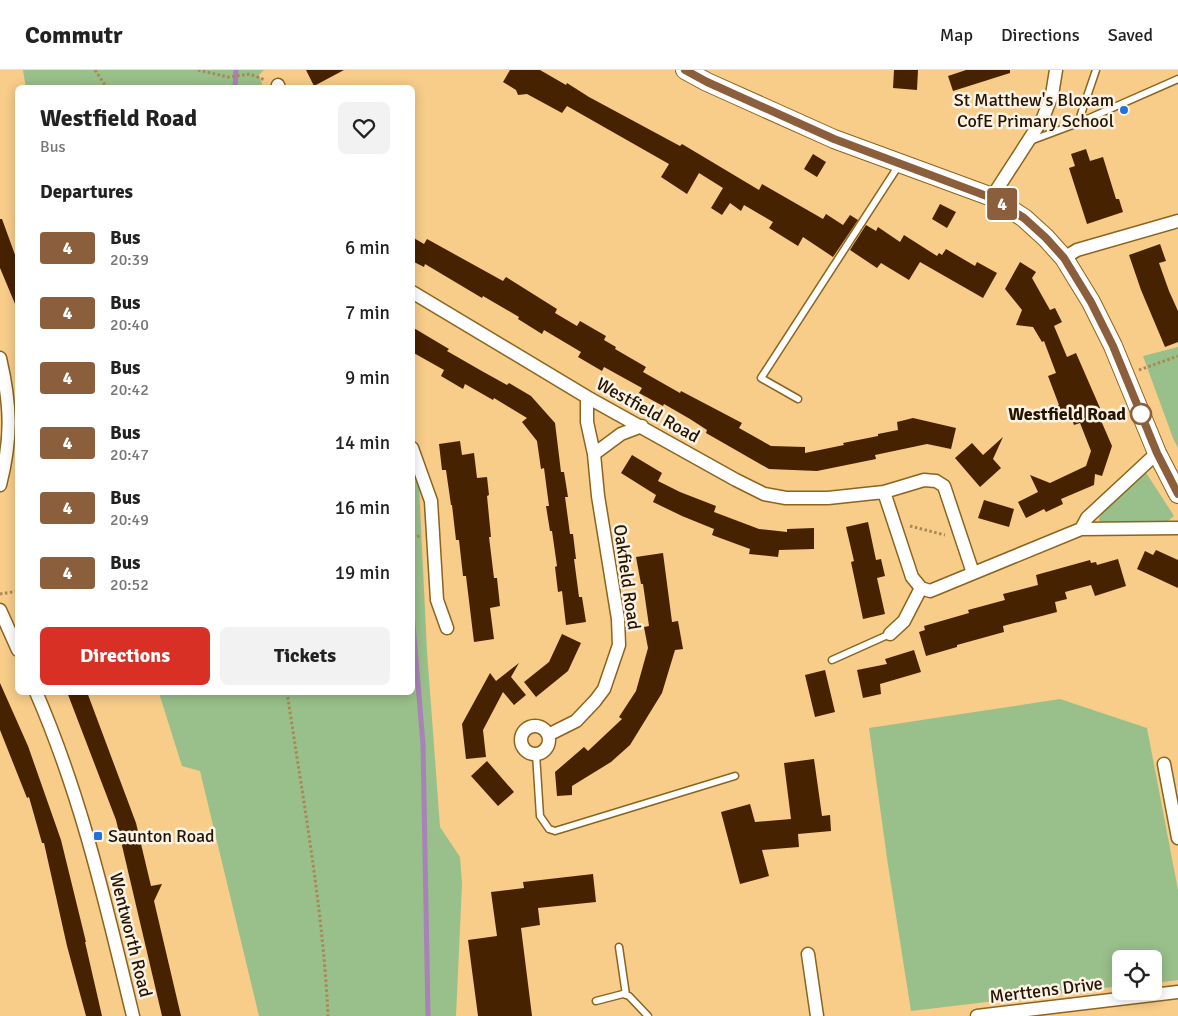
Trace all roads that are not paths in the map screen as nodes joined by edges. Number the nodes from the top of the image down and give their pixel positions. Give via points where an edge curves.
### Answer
1 (685, 70) edge
2 (1056, 70) edge
3 (1096, 70) edge
4 (1178, 79) edge
5 (1078, 123) junction
6 (1028, 142) junction
7 (901, 163) junction
8 (992, 198) junction
9 (1178, 221) edge
10 (1064, 258) junction
11 (415, 294) edge
12 (0, 358) edge
13 (587, 397) junction
14 (798, 399) dead end
15 (642, 426) junction
16 (1157, 453) junction
17 (594, 454) junction
18 (415, 456) edge
19 (0, 485) edge
20 (884, 492) junction
21 (1178, 494) edge
22 (1178, 528) edge
23 (1080, 530) junction
24 (973, 573) junction
25 (921, 588) junction
26 (0, 610) edge
27 (447, 628) dead end
28 (890, 634) joint
29 (15, 643) edge
30 (832, 660) dead end
31 (37, 695) edge
32 (548, 735) junction
33 (536, 754) junction
34 (1164, 764) dead end
35 (735, 776) dead end
36 (1178, 838) edge
37 (618, 947) dead end
38 (808, 954) dead end
39 (1178, 992) edge
40 (626, 995) junction
41 (596, 1001) dead end
42 (132, 1016) edge
43 (648, 1016) edge
44 (817, 1016) edge
45 (977, 1016) edge

1 - 7 main road via 834,139
2 - 6 street via 1052,95
3 - 5 lane
4 - 5 lane
5 - 6 lane
6 - 8 street
7 - 8 main road
7 - 14 lane via 760,378
8 - 10 main road via 1024,218
9 - 10 street via 1077,250
10 - 16 main road via 1113,346
11 - 13 street, Westfield Road
12 - 19 street via 9,420 7,457
13 - 15 street, Westfield Road
13 - 17 street, Oakfield Road via 587,422
15 - 17 street via 621,434
15 - 20 street, Westfield Road via 764,494 786,498 828,498
16 - 21 main road
16 - 23 street via 1087,518
17 - 32 street, Oakfield Road via 619,645 604,689 595,701 576,721
18 - 27 street via 431,501 437,600
20 - 24 street, Westfield Road via 924,480 944,486
20 - 25 street via 912,577
22 - 23 street
23 - 24 street
24 - 25 street via 930,591
25 - 28 street via 904,620
26 - 29 street
28 - 30 lane
31 - 42 street, Wentworth Road via 71,783 94,856
32 - 33 street via 547,747
32 - 33 street via 542,728 533,726 522,734 523,748
33 - 35 lane via 540,816 549,829 555,831
34 - 36 street
37 - 40 lane
38 - 44 street
39 - 45 street, Merttens Drive
40 - 41 lane
40 - 43 lane

